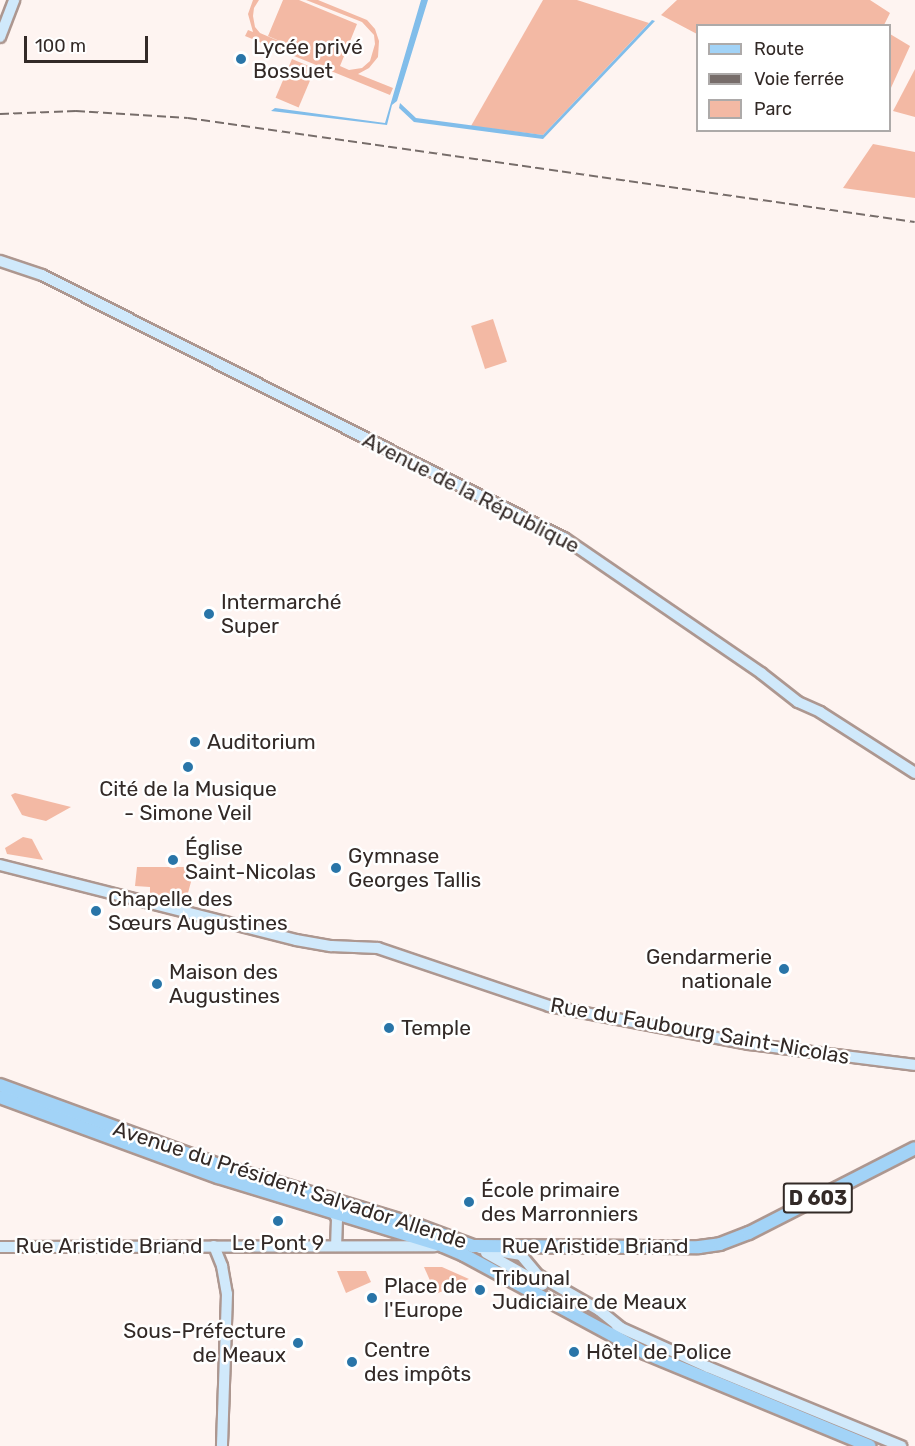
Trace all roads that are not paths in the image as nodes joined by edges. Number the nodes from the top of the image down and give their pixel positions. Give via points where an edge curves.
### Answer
1 (14, 0) edge
2 (0, 37) edge
3 (0, 261) edge
4 (915, 773) edge
5 (0, 866) edge
6 (915, 1065) edge
7 (0, 1085) edge
8 (0, 1097) edge
9 (915, 1148) edge
10 (334, 1213) junction
11 (214, 1246) junction
12 (336, 1246) junction
13 (443, 1246) junction
14 (473, 1246) junction
15 (0, 1247) edge
16 (696, 1375) junction
17 (222, 1446) edge
18 (870, 1446) edge
19 (882, 1446) edge
20 (901, 1446) edge

1 - 2 street
3 - 4 street, Avenue de la République via 51,280 564,538 798,702 817,710
5 - 6 street, Rue du Faubourg Saint-Nicolas via 296,940 378,948 549,1006 749,1044
7 - 14 main road, Avenue du Président Salvador Allende via 225,1167
8 - 10 main road, Avenue du Président Salvador Allende via 207,1173
9 - 14 main road, Rue Aristide Briand / D 603 via 720,1244
10 - 12 street
10 - 13 main road, Avenue du Président Salvador Allende
11 - 12 street, Rue Aristide Briand
11 - 15 street, Rue Aristide Briand
11 - 17 street via 227,1294
12 - 13 street, Rue Aristide Briand
13 - 14 street, Rue Aristide Briand / D 603
13 - 16 main road, Avenue du Président Salvador Allende via 611,1336
14 - 20 street via 521,1256 538,1275 599,1310 621,1328
16 - 18 main road, Avenue du Président Salvador Allende
16 - 19 main road via 715,1376

